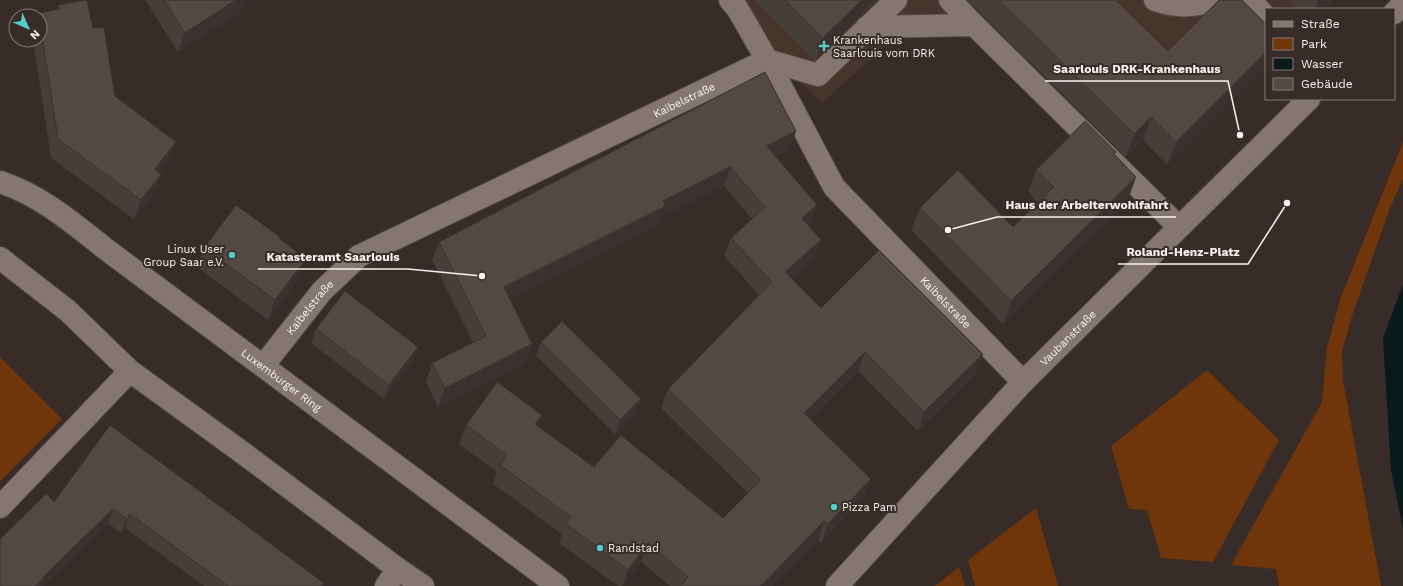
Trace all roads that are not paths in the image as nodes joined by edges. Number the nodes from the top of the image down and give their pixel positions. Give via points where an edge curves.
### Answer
1 (730, 0) edge
2 (896, 0) edge
3 (950, 0) edge
4 (1155, 0) edge
5 (1214, 0) edge
6 (1250, 0) edge
7 (1403, 4) edge
8 (1395, 12) edge
9 (1265, 16) edge
10 (974, 25) junction
11 (867, 27) junction
12 (767, 60) junction
13 (1307, 100) edge
14 (0, 182) edge
15 (1179, 227) junction
16 (0, 258) edge
17 (263, 366) junction
18 (130, 371) junction
19 (1023, 382) junction
20 (0, 507) edge
21 (392, 578) edge
22 (423, 586) edge
23 (558, 586) edge
24 (837, 586) edge

1 - 12 street via 738,8
2 - 11 street
3 - 10 street
4 - 5 street via 1179,6
6 - 9 street
7 - 8 street
10 - 11 street
10 - 15 street
11 - 12 street via 818,75
12 - 17 street, Kaibelstraße via 359,256 322,291
12 - 19 street, Kaibelstraße via 834,187
13 - 15 street, Vaubanstraße
14 - 17 street, Luxemburger Ring via 48,204
15 - 19 street, Vaubanstraße
16 - 18 street via 68,311
17 - 23 street, Luxemburger Ring
18 - 20 street
18 - 21 street via 243,453
19 - 24 street, Vaubanstraße
21 - 22 street

